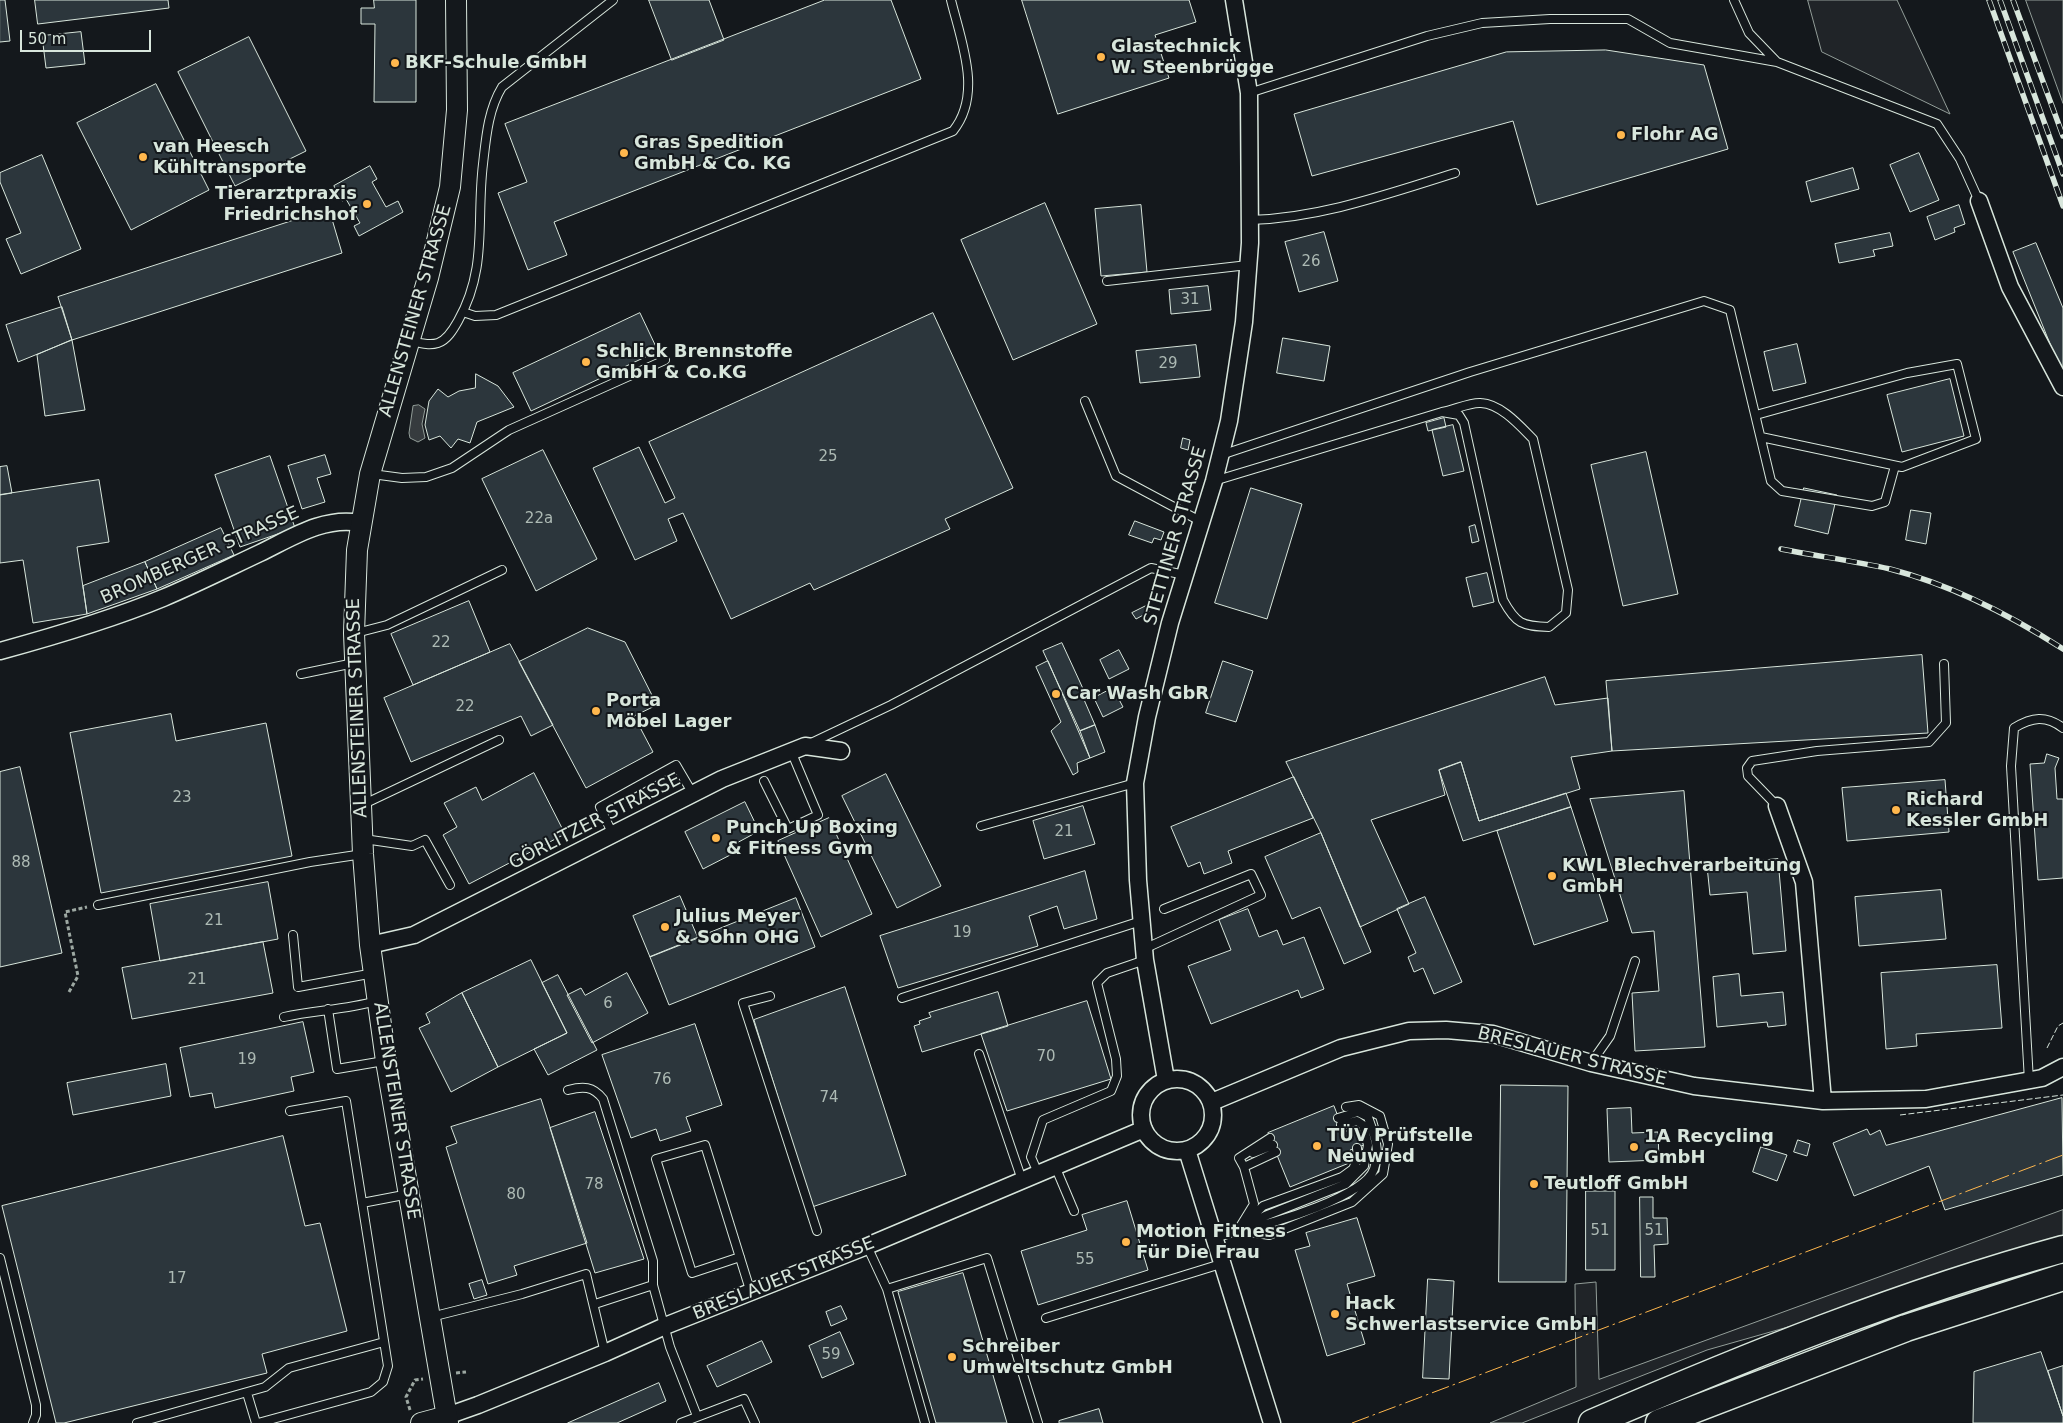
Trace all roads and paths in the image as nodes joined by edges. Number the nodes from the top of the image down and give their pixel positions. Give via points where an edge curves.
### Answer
1 (456, 0) edge
2 (613, 0) edge
3 (950, 0) edge
4 (1234, 0) edge
5 (1734, 0) edge
6 (1776, 62) junction
7 (1250, 94) junction
8 (1455, 173) dead end
9 (1979, 201) joint
10 (1250, 220) junction
11 (1248, 265) junction
12 (1107, 281) dead end
13 (463, 312) junction
14 (409, 341) junction
15 (665, 360) dead end
16 (2063, 387) edge
17 (1085, 401) dead end
18 (1442, 412) junction
19 (1756, 415) junction
20 (1761, 437) junction
21 (1221, 455) junction
22 (1895, 466) junction
23 (370, 474) junction
24 (1214, 481) junction
25 (1202, 522) junction
26 (360, 523) junction
27 (502, 570) dead end
28 (1185, 575) junction
29 (354, 633) junction
30 (1, 648) edge
31 (354, 663) junction
32 (1944, 664) dead end
33 (301, 674) dead end
34 (2063, 728) edge
35 (499, 740) dead end
36 (798, 748) junction
37 (841, 751) dead end
38 (764, 781) dead end
39 (1135, 783) junction
40 (693, 794) junction
41 (360, 806) junction
42 (1777, 806) joint
43 (981, 826) dead end
44 (613, 835) junction
45 (362, 846) junction
46 (450, 885) dead end
47 (98, 905) joint
48 (1164, 909) dead end
49 (1141, 922) junction
50 (293, 934) dead end
51 (370, 945) junction
52 (1144, 954) junction
53 (1635, 961) dead end
54 (374, 972) junction
55 (69, 992) dead end
56 (770, 996) dead end
57 (902, 998) dead end
58 (378, 1001) junction
59 (328, 1009) junction
60 (284, 1017) dead end
61 (978, 1054) dead end
62 (386, 1061) junction
63 (1591, 1062) junction
64 (2063, 1066) edge
65 (1166, 1080) junction
66 (2029, 1081) junction
67 (568, 1090) dead end
68 (1823, 1101) junction
69 (1212, 1102) junction
70 (1346, 1106) dead end
71 (290, 1111) dead end
72 (1344, 1123) dead end
73 (1144, 1129) junction
74 (1357, 1148) dead end
75 (1188, 1150) junction
76 (1055, 1166) junction
77 (1244, 1167) junction
78 (1038, 1173) junction
79 (1022, 1180) junction
80 (410, 1194) junction
81 (362, 1202) junction
82 (1074, 1211) dead end
83 (1238, 1230) junction
84 (817, 1231) dead end
85 (1216, 1238) junction
86 (867, 1246) junction
87 (2061, 1250) edge
88 (740, 1257) junction
89 (0, 1258) edge
90 (1224, 1263) junction
91 (2063, 1278) edge
92 (653, 1286) junction
93 (887, 1289) junction
94 (751, 1293) junction
95 (595, 1304) junction
96 (431, 1318) junction
97 (1046, 1318) dead end
98 (665, 1326) junction
99 (384, 1342) junction
100 (605, 1353) junction
101 (248, 1392) junction
102 (697, 1416) junction
103 (447, 1419) edge
104 (152, 1421) edge
105 (33, 1423) edge
106 (137, 1423) edge
107 (257, 1423) edge
108 (422, 1423) edge
109 (681, 1423) edge
110 (755, 1423) edge
111 (925, 1423) edge
112 (1038, 1423) edge
113 (1272, 1423) edge
114 (1592, 1423) edge
115 (1659, 1423) edge

1 - 14 street, ALLENSTEINER STRASSE via 457,102 450,187
2 - 13 lane via 502,87 496,97 483,165 480,258
3 - 13 lane via 968,69 966,108 953,131 496,316 475,316
4 - 7 street, STETTINER STRASSE
5 - 6 lane via 1749,33
6 - 7 lane via 1670,43 1628,19 1482,23 1427,36
6 - 9 lane via 1937,124 1960,159
7 - 10 street, STETTINER STRASSE
8 - 10 lane via 1351,205 1285,219
9 - 16 street via 2010,287
10 - 11 street, STETTINER STRASSE
11 - 12 lane
11 - 21 street, STETTINER STRASSE via 1230,421
13 - 14 lane via 445,339 437,344
14 - 23 street, ALLENSTEINER STRASSE
15 - 23 lane via 509,430 452,468 426,477
17 - 25 lane via 1116,476
18 - 18 lane via 1459,415 1464,424 1503,600 1512,617 1526,626 1549,627 1566,613 1568,590 1533,439 1510,417 1481,403
18 - 24 lane
19 - 20 lane
19 - 21 lane via 1730,310 1704,301 1470,372
19 - 22 lane via 1907,372 1957,364 1976,439 1902,467
20 - 22 lane
20 - 22 lane via 1772,481 1782,491 1872,506 1885,502
21 - 24 street, STETTINER STRASSE
23 - 26 street, ALLENSTEINER STRASSE
24 - 25 street, STETTINER STRASSE
25 - 28 street, STETTINER STRASSE
26 - 29 street, ALLENSTEINER STRASSE
26 - 30 street, BROMBERGER STRASSE via 348,520 323,524 164,598 83,628
27 - 29 lane via 387,625
28 - 36 lane via 1151,568 891,704
28 - 39 street, STETTINER STRASSE via 1147,717
29 - 31 street, ALLENSTEINER STRASSE
31 - 33 lane
31 - 41 street, ALLENSTEINER STRASSE
32 - 42 lane via 1946,723 1929,742 1817,751 1752,761 1747,768 1748,776
34 - 66 lane via 2052,719 2030,718 2014,728 2012,766
35 - 41 lane
36 - 37 street, GÖRLITZER STRASSE
36 - 38 lane via 818,816 788,829
36 - 40 street, GÖRLITZER STRASSE
39 - 43 lane
39 - 49 street, STETTINER STRASSE
40 - 44 street, GÖRLITZER STRASSE
40 - 44 lane via 676,764 600,807
41 - 45 street, ALLENSTEINER STRASSE
42 - 68 street via 1804,882
44 - 51 street, GÖRLITZER STRASSE via 414,935
45 - 46 lane via 412,846 425,840
45 - 47 lane via 310,862
45 - 51 street, ALLENSTEINER STRASSE
47 - 55 path via 65,912 78,976
48 - 52 lane via 1251,874 1261,895
49 - 52 street, STETTINER STRASSE
49 - 57 lane
50 - 54 lane via 298,987
51 - 54 street, ALLENSTEINER STRASSE
52 - 65 street, STETTINER STRASSE
52 - 78 lane via 1107,973 1097,983 1116,1059 1118,1076 1111,1091 1043,1120 1032,1157
53 - 63 lane via 1610,1036
54 - 58 street, ALLENSTEINER STRASSE
56 - 84 lane via 742,1003
58 - 59 lane
58 - 62 street, ALLENSTEINER STRASSE
59 - 60 lane
59 - 62 lane via 337,1069
61 - 79 lane
62 - 80 street, ALLENSTEINER STRASSE
63 - 68 street, BRESLAUER STRASSE via 1694,1086
63 - 69 street, BRESLAUER STRASSE via 1493,1034 1409,1031 1341,1048
64 - 66 street, BRESLAUER STRASSE via 2042,1078
65 - 69 street via 1188,1080 1198,1085
65 - 73 street via 1155,1085 1142,1105
66 - 68 street, BRESLAUER STRASSE via 1926,1099
67 - 92 lane via 589,1088 603,1099 654,1262
69 - 75 street via 1212,1126 1198,1145
70 - 83 lane via 1359,1105 1380,1116 1388,1144 1383,1174 1352,1202 1269,1234
71 - 81 lane via 346,1101
72 - 83 lane via 1357,1121 1363,1125 1368,1146 1364,1166 1346,1184
73 - 75 street via 1149,1138 1167,1150
73 - 76 street, BRESLAUER STRASSE
74 - 83 lane via 1358,1158 1353,1169 1342,1177 1263,1206
75 - 85 street
76 - 78 street, BRESLAUER STRASSE
76 - 82 lane
77 - 77 lane via 1273,1145 1239,1158
77 - 83 lane via 1254,1204
78 - 79 street, BRESLAUER STRASSE
79 - 86 street, BRESLAUER STRASSE
80 - 81 lane
80 - 96 street, ALLENSTEINER STRASSE
81 - 99 lane
83 - 85 lane
85 - 90 street
86 - 93 lane
86 - 94 street, BRESLAUER STRASSE
87 - 114 highway via 1833,1326
88 - 88 lane via 705,1145 656,1159 692,1274
88 - 94 lane
89 - 105 lane via 36,1405
90 - 97 lane
90 - 113 street
91 - 115 highway via 1888,1334
92 - 95 lane
92 - 98 lane
93 - 111 lane
93 - 112 lane via 987,1258
94 - 98 street, BRESLAUER STRASSE
95 - 96 lane via 586,1274
95 - 100 lane
96 - 103 street, ALLENSTEINER STRASSE
98 - 100 street, BRESLAUER STRASSE
98 - 102 lane
99 - 101 lane via 289,1368 265,1387
99 - 107 lane via 388,1366 377,1389
100 - 103 street, BRESLAUER STRASSE
101 - 104 lane
101 - 107 lane
102 - 109 lane
102 - 110 lane via 744,1398
103 - 108 street, BRESLAUER STRASSE
104 - 106 lane

